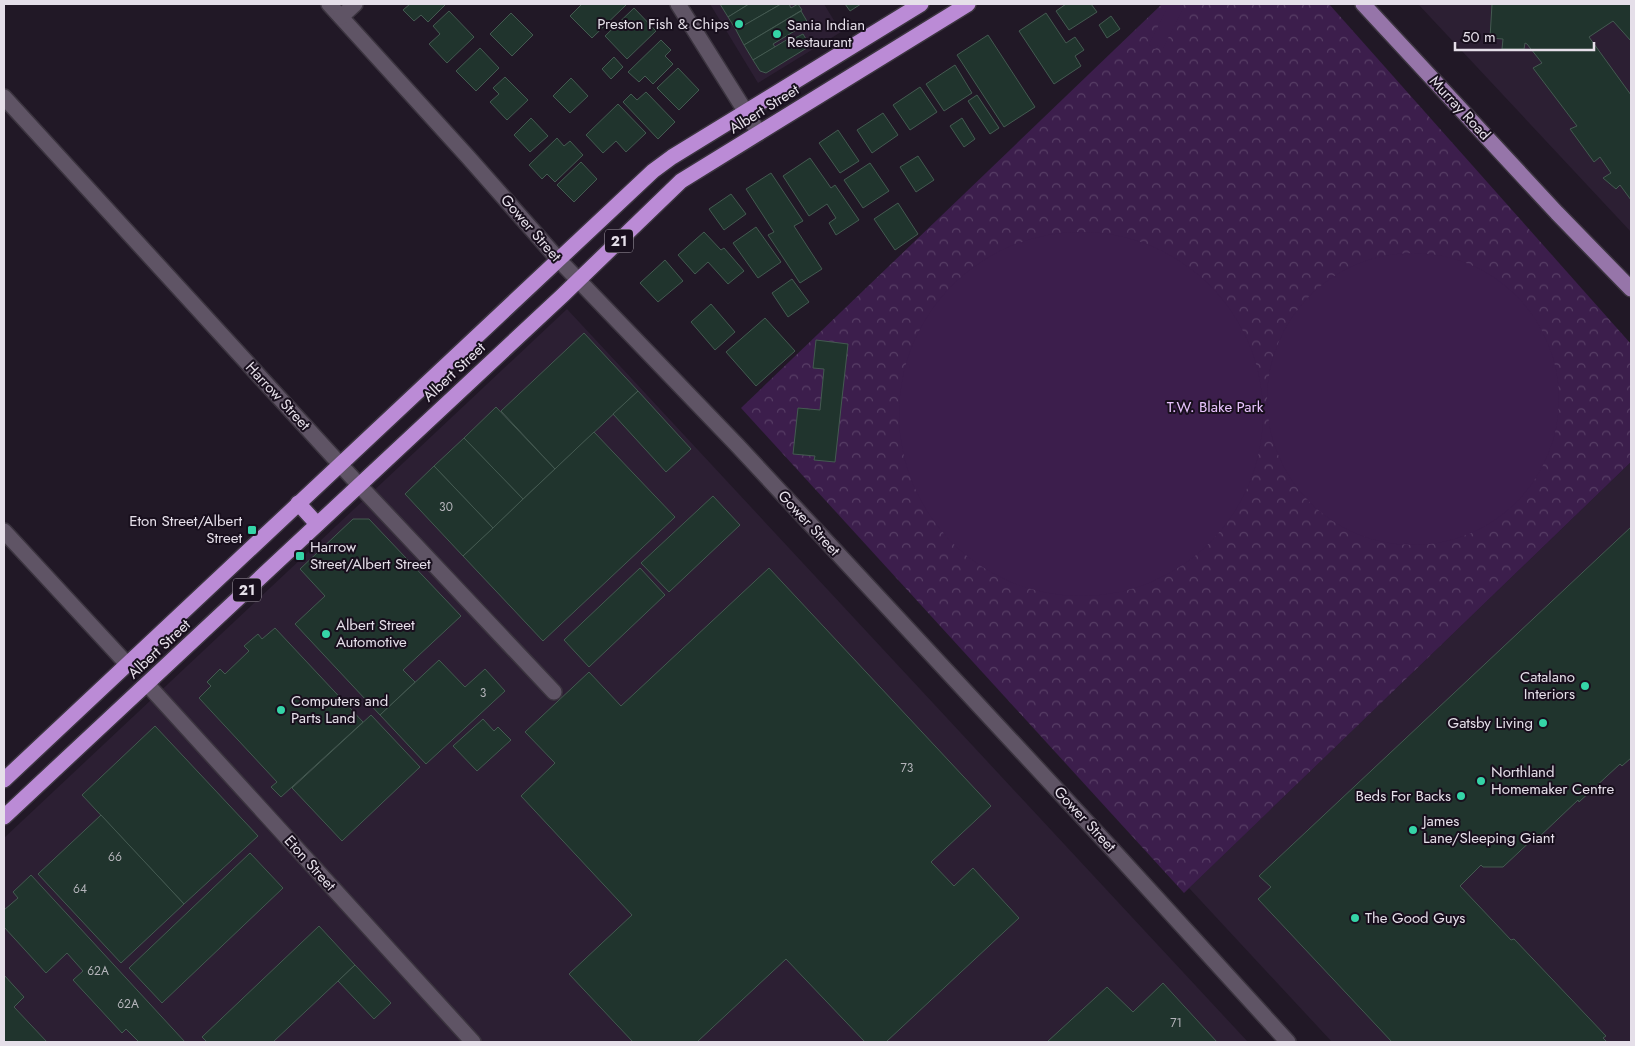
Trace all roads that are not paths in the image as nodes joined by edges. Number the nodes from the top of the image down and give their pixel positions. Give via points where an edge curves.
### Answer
1 (329, 4) edge
2 (355, 4) edge
3 (678, 4) edge
4 (921, 4) edge
5 (968, 4) edge
6 (1364, 4) edge
7 (341, 17) junction
8 (4, 97) edge
9 (746, 112) junction
10 (759, 133) junction
11 (1556, 213) junction
12 (558, 259) junction
13 (578, 280) junction
14 (1631, 289) edge
15 (1631, 302) edge
16 (341, 465) junction
17 (359, 485) junction
18 (298, 503) junction
19 (317, 524) junction
20 (4, 531) edge
21 (234, 564) junction
22 (253, 585) junction
23 (127, 664) junction
24 (147, 684) junction
25 (554, 692) dead end
26 (4, 780) edge
27 (4, 818) edge
28 (473, 1042) edge
29 (1288, 1042) edge

1 - 7 street, Gower Street
2 - 7 street
3 - 9 street
4 - 9 highway, Albert Street / 21
5 - 10 highway, Albert Street / 21
6 - 11 main road, Murray Road
7 - 12 street, Gower Street
8 - 16 street, Harrow Street
9 - 10 street
9 - 12 highway, Albert Street / 21 via 654,171
10 - 13 highway, Albert Street / 21 via 681,181
11 - 14 main road, Murray Road
11 - 15 main road, Murray Road
12 - 13 street, Gower Street
12 - 16 highway, Albert Street / 21
13 - 17 highway, Albert Street / 21
13 - 29 street, Gower Street via 737,445
16 - 17 street, Harrow Street
16 - 18 highway, Albert Street / 21
17 - 19 highway, Albert Street / 21
17 - 25 street, Harrow Street
18 - 19 highway
18 - 21 highway, Albert Street / 21
19 - 22 highway, Albert Street / 21
20 - 23 street
21 - 22 highway
21 - 23 highway, Albert Street / 21
22 - 24 highway, Albert Street / 21
23 - 24 highway
23 - 26 highway, Albert Street / 21
24 - 27 highway, Albert Street / 21
24 - 28 street, Eton Street

